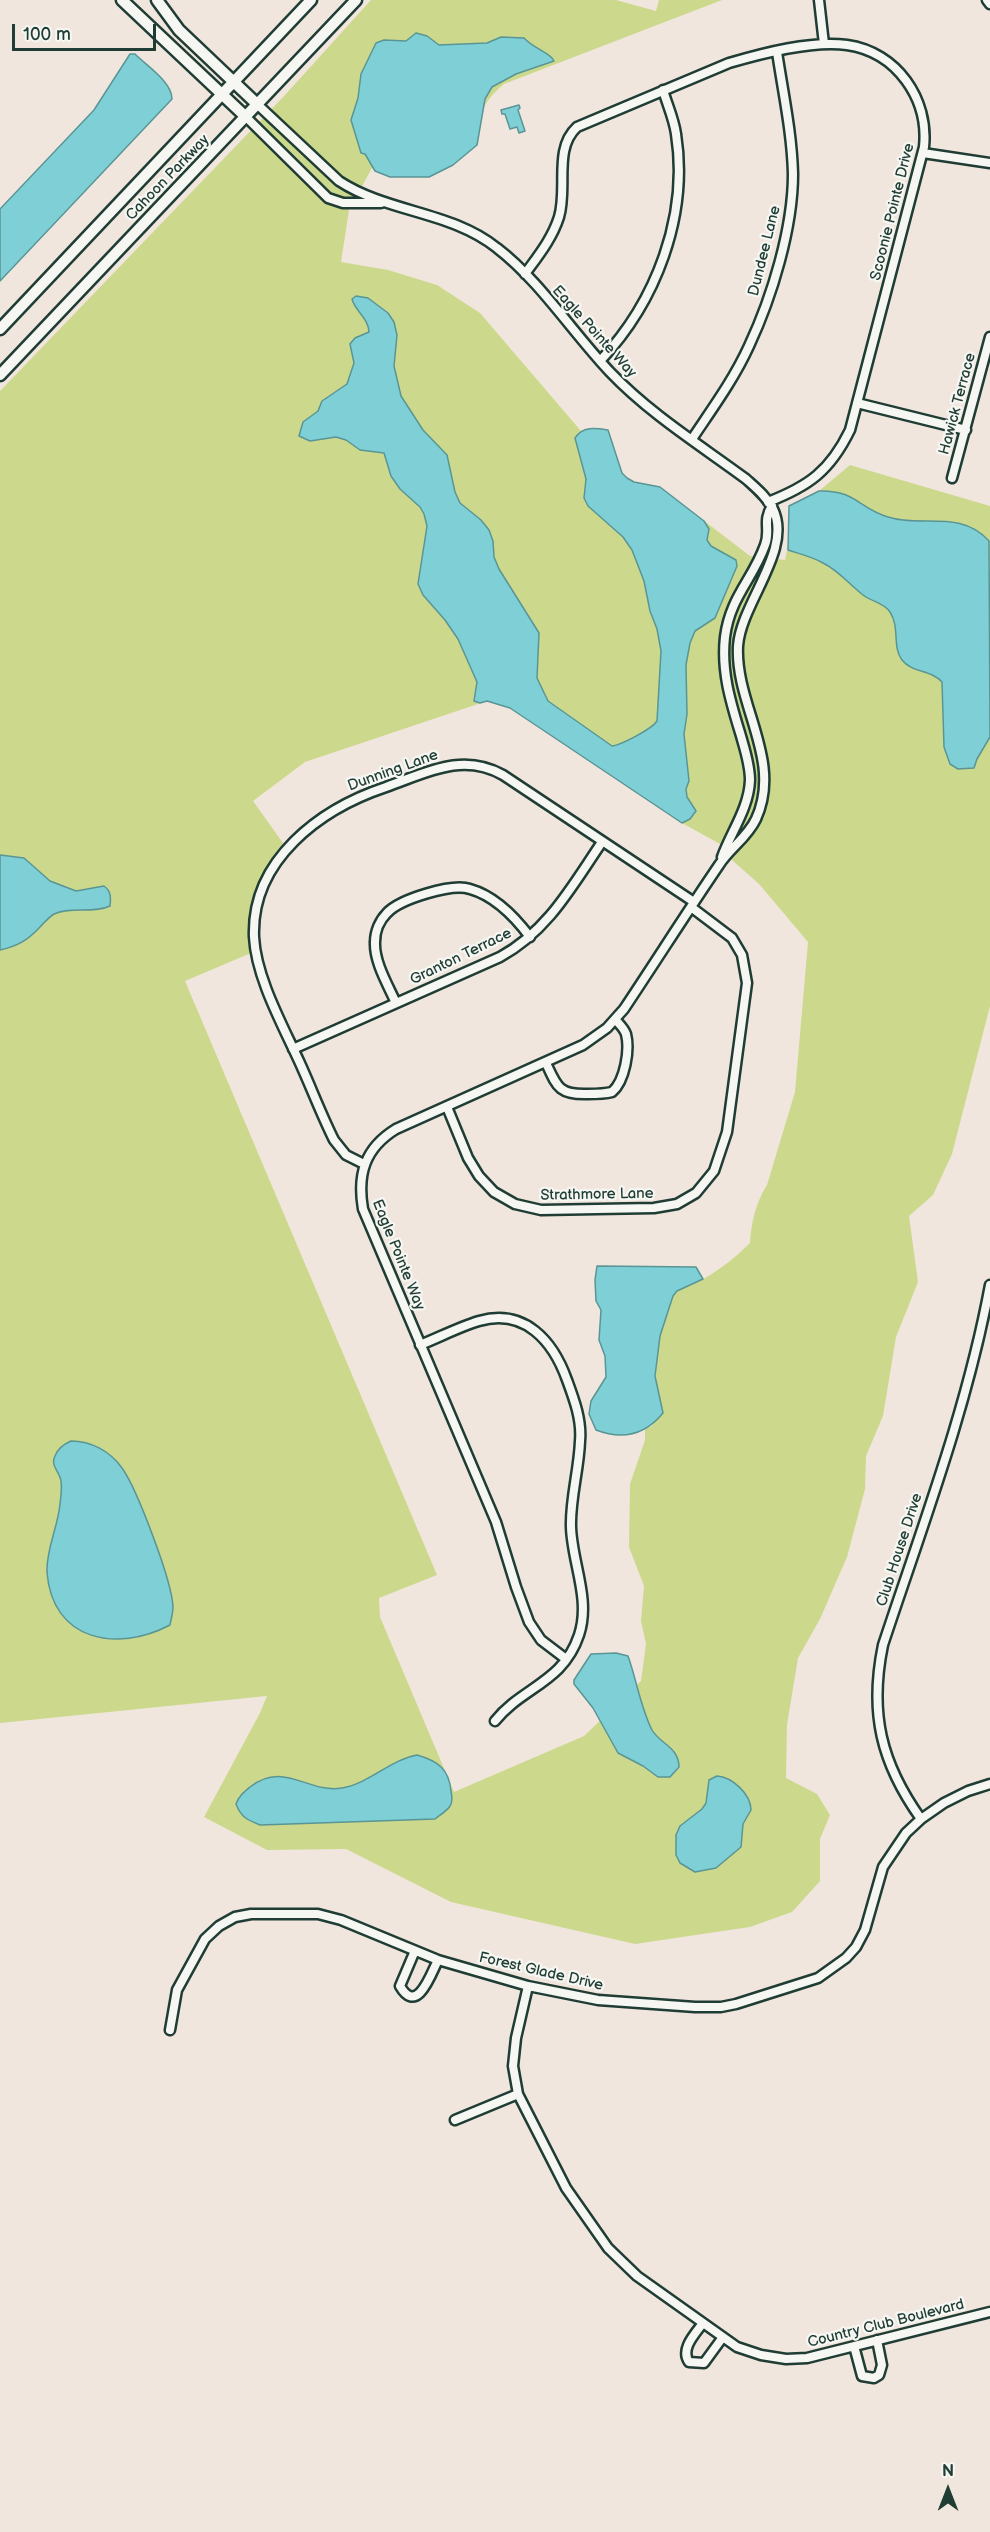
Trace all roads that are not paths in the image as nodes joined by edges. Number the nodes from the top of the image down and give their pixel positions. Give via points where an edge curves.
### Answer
1 (122, 0) edge
2 (157, 0) edge
3 (311, 0) edge
4 (356, 0) edge
5 (819, 0) edge
6 (987, 0) edge
7 (990, 4) edge
8 (824, 44) junction
9 (777, 52) junction
10 (234, 83) junction
11 (663, 90) junction
12 (224, 94) junction
13 (258, 105) junction
14 (246, 117) junction
15 (923, 153) junction
16 (990, 163) edge
17 (384, 203) junction
18 (525, 274) junction
19 (0, 329) edge
20 (990, 337) edge
21 (600, 361) junction
22 (0, 375) edge
23 (857, 403) junction
24 (966, 430) junction
25 (692, 439) junction
26 (952, 478) dead end
27 (770, 504) junction
28 (602, 842) junction
29 (721, 861) junction
30 (693, 905) junction
31 (530, 937) junction
32 (396, 1003) junction
33 (615, 1019) junction
34 (293, 1049) junction
35 (546, 1063) junction
36 (447, 1107) junction
37 (364, 1164) junction
38 (990, 1285) edge
39 (420, 1345) junction
40 (566, 1659) junction
41 (495, 1721) dead end
42 (990, 1784) edge
43 (921, 1819) junction
44 (414, 1953) junction
45 (438, 1960) junction
46 (528, 1986) junction
47 (170, 2030) dead end
48 (518, 2094) junction
49 (455, 2120) dead end
50 (990, 2312) edge
51 (703, 2323) junction
52 (723, 2337) junction
53 (877, 2340) junction
54 (854, 2346) junction

1 - 12 street
2 - 10 street via 179,30
3 - 10 street, Cahoon Parkway
4 - 13 street, Cahoon Parkway
5 - 8 street
6 - 7 street
8 - 9 street, Scoonie Pointe Drive
8 - 15 street, Scoonie Pointe Drive via 868,51 903,77 924,114
9 - 11 street, Scoonie Pointe Drive via 729,63
9 - 25 street, Dundee Lane via 793,174 785,234 749,347
10 - 12 street, Cahoon Parkway
10 - 13 street
11 - 18 street, Scoonie Pointe Drive via 584,123 570,133 563,152 559,217 543,250
11 - 21 street via 678,153 676,204 670,233 663,263 641,307
12 - 14 street
12 - 19 street, Cahoon Parkway
13 - 14 street, Cahoon Parkway
13 - 17 street, Eagle Pointe Way via 339,181
14 - 17 street, Eagle Pointe Way via 328,198 343,203
14 - 22 street, Cahoon Parkway
15 - 16 street
15 - 23 street, Scoonie Pointe Drive
17 - 18 street, Eagle Pointe Way via 481,236
18 - 21 street, Eagle Pointe Way
20 - 24 street, Hawick Terrace
21 - 25 street, Eagle Pointe Way via 637,398
23 - 24 street
23 - 27 street, Scoonie Pointe Drive via 846,439 824,471
24 - 26 street, Hawick Terrace
25 - 27 street, Eagle Pointe Way via 746,479
27 - 29 street via 765,516 766,543 741,588 725,634 725,680 750,778 744,810
27 - 29 street via 778,528 773,555 744,620 738,648 742,682 764,761 764,785 755,819 745,837
28 - 30 street, Dunning Lane
28 - 31 street, Granton Terrace via 556,911
28 - 34 street, Dunning Lane via 503,775 472,763 448,766 372,791 326,815 291,844 278,861 262,888 256,915 254,936 261,971
29 - 30 street
30 - 33 street
30 - 36 street, Strathmore Lane via 732,938 747,973 728,1132 714,1171 696,1193 677,1204 654,1208 542,1210 515,1204 494,1192 479,1176
31 - 32 street, Granton Terrace via 500,957
31 - 32 street via 505,909 466,888 449,888 397,906 380,924 375,944
32 - 34 street, Granton Terrace
33 - 35 street via 591,1040
33 - 35 street via 627,1038 623,1076 612,1092 575,1095 563,1091
34 - 37 street, Dunning Lane via 334,1140 346,1155
35 - 36 street
36 - 37 street via 387,1135
37 - 39 street, Eagle Pointe Way via 360,1180 363,1209
38 - 43 street, Club House Drive via 957,1421 883,1645 878,1671 876,1698 884,1750 893,1774
39 - 40 street, Eagle Pointe Way via 496,1522 529,1622 541,1640
39 - 40 street via 480,1321 503,1319 534,1330 560,1361 577,1412 581,1440 571,1526 583,1604 579,1635
40 - 41 street via 555,1675 504,1710
42 - 43 street, Forest Glade Drive via 968,1791
43 - 46 street, Forest Glade Drive via 893,1849 883,1867 865,1930 856,1947 818,1978 721,2007 598,2000
44 - 45 street, Forest Glade Drive
44 - 45 street via 400,1986 411,1996 424,1990
44 - 47 street, Forest Glade Drive via 341,1920 318,1914 235,1917 205,1939 177,1990
45 - 46 street, Forest Glade Drive
46 - 48 street, Country Club Boulevard via 513,2066
48 - 49 street
48 - 51 street, Country Club Boulevard via 566,2187 608,2248 637,2276
50 - 53 street, Country Club Boulevard
51 - 52 street, Country Club Boulevard
51 - 52 street via 686,2347 689,2362 704,2363
52 - 54 street, Country Club Boulevard via 737,2347 786,2359
53 - 54 street, Country Club Boulevard
53 - 54 street via 882,2365 874,2378 862,2376

